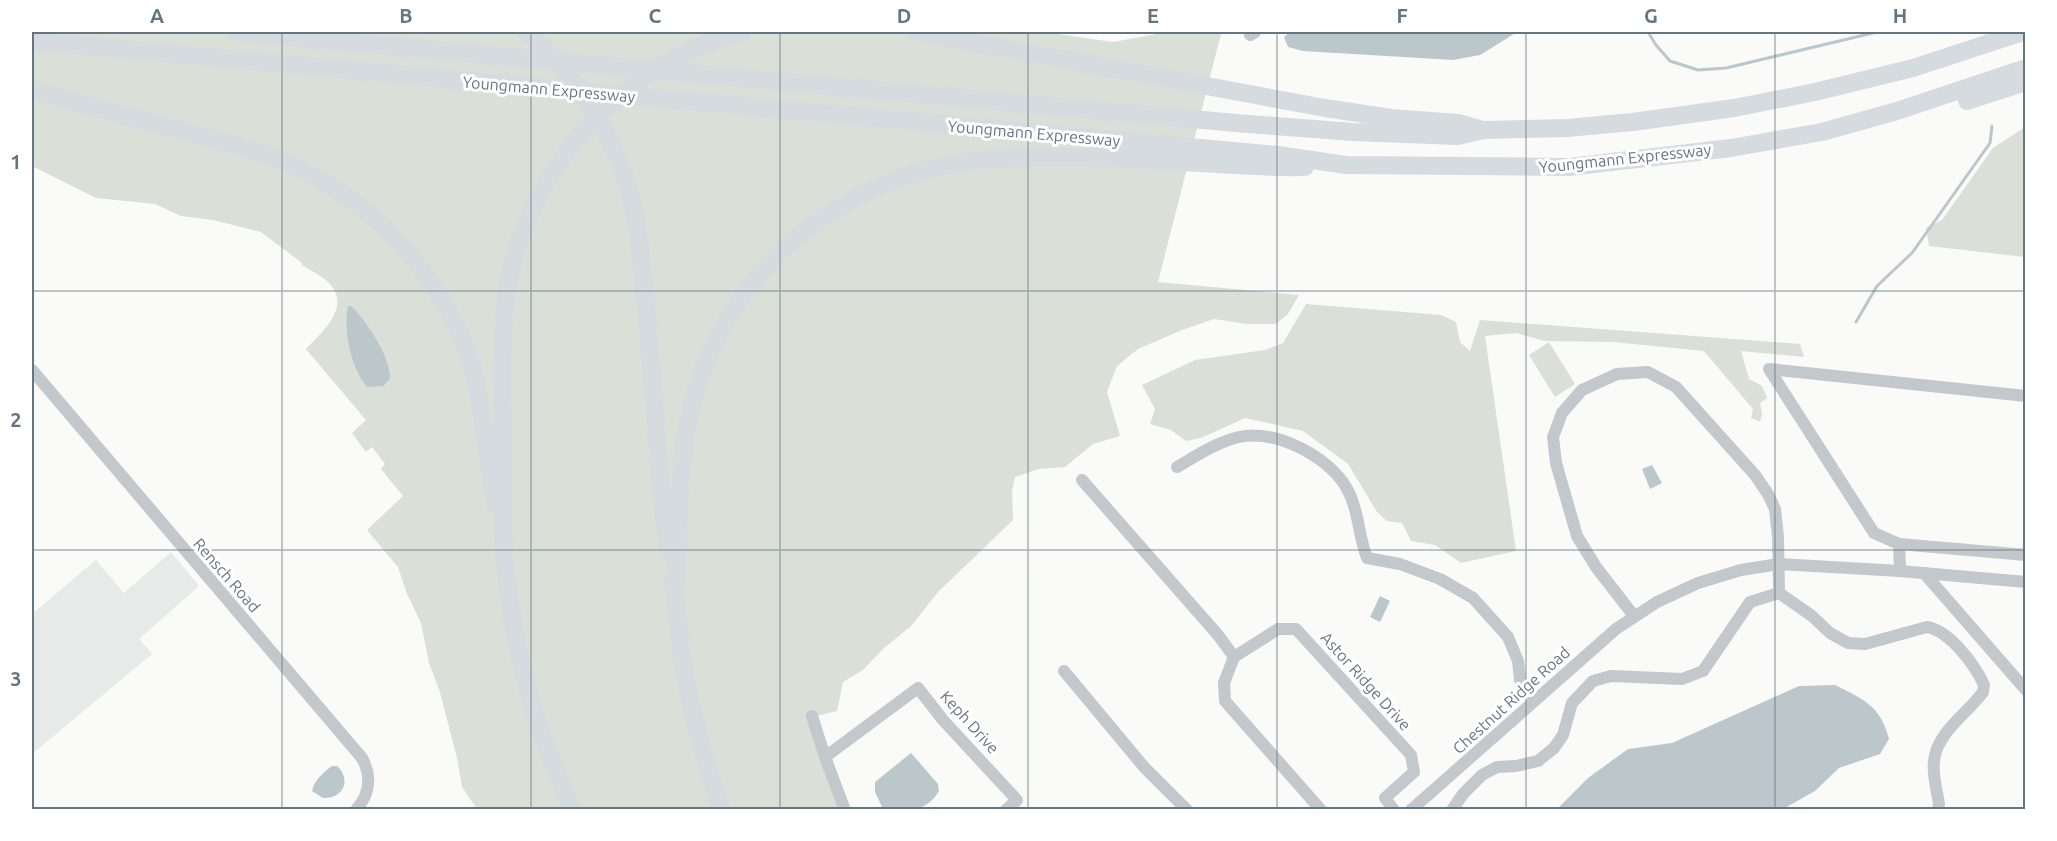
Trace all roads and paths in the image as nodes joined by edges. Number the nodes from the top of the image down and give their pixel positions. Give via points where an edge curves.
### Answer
1 (236, 32) edge
2 (526, 32) edge
3 (739, 32) edge
4 (916, 32) edge
5 (2023, 32) edge
6 (32, 41) edge
7 (2025, 68) edge
8 (2025, 82) edge
9 (32, 90) edge
10 (1484, 130) junction
11 (1822, 132) junction
12 (1346, 165) junction
13 (32, 370) edge
14 (2025, 396) edge
15 (1177, 467) dead end
16 (1082, 480) dead end
17 (1899, 544) junction
18 (504, 550) junction
19 (2025, 555) edge
20 (1779, 564) junction
21 (1900, 571) junction
22 (1924, 573) junction
23 (2025, 582) edge
24 (675, 591) junction
25 (1779, 593) junction
26 (1634, 616) junction
27 (1234, 657) junction
28 (1064, 671) dead end
29 (2025, 690) edge
30 (1536, 699) junction
31 (812, 716) dead end
32 (825, 757) junction
33 (356, 810) edge
34 (572, 810) edge
35 (722, 810) edge
36 (845, 810) edge
37 (1006, 810) edge
38 (1187, 810) edge
39 (1322, 810) edge
40 (1394, 810) edge
41 (1411, 810) edge
42 (1452, 810) edge
43 (1938, 810) edge

1 - 10 highway, Youngmann Expressway via 1319,130 1458,136
2 - 24 highway via 559,64 594,112 614,150 631,198 642,264 663,511
3 - 18 highway via 688,52 645,76 606,107 568,148 533,208 515,254 503,335
4 - 10 highway via 1325,108 1458,123
5 - 10 highway, Youngmann Expressway via 1913,68 1750,105 1600,125
6 - 12 highway, Youngmann Expressway via 1278,155
7 - 11 highway, Youngmann Expressway
8 - 11 highway via 1906,120 1854,131
9 - 18 highway via 284,162 342,193 391,233 436,290 467,352 482,413
11 - 12 highway, Youngmann Expressway via 1731,148 1569,167
12 - 24 highway via 1276,168 1125,160 992,159 913,174 839,207 799,236 758,276 726,321 708,358 690,412 682,461
13 - 33 street, Rensch Road via 362,758 369,784
14 - 17 street via 1769,369 1874,533
15 - 30 street via 1207,449 1240,437 1266,436 1301,448 1324,462 1346,487 1367,558 1400,564 1440,579 1473,598 1508,637 1524,689
16 - 27 street
17 - 19 street
17 - 21 street
18 - 34 highway via 526,680 540,729
20 - 21 street, Chestnut Ridge Road
20 - 25 street
20 - 26 street, Chestnut Ridge Road via 1698,583
20 - 26 street via 1775,509 1755,475 1676,387 1648,372 1617,374 1582,390 1562,413 1553,437 1556,463 1577,536
21 - 22 street, Chestnut Ridge Road
22 - 23 street, Chestnut Ridge Road
22 - 29 street
24 - 35 highway via 692,711
25 - 42 street via 1750,602 1703,671 1682,679 1611,676 1593,681 1572,703 1563,735 1554,748 1538,761 1497,767 1482,775
25 - 43 street via 1848,643 1865,644 1934,628 1974,667 1984,685 1983,692 1945,735 1933,762
26 - 30 street, Chestnut Ridge Road
27 - 39 street via 1224,683 1225,701
27 - 40 street, Astor Ridge Drive via 1278,629 1296,629 1411,755 1414,772 1385,798
28 - 38 street via 1144,768
30 - 41 street, Chestnut Ridge Road
31 - 32 street
32 - 36 street
32 - 37 street, Keph Drive via 918,688 1017,800

